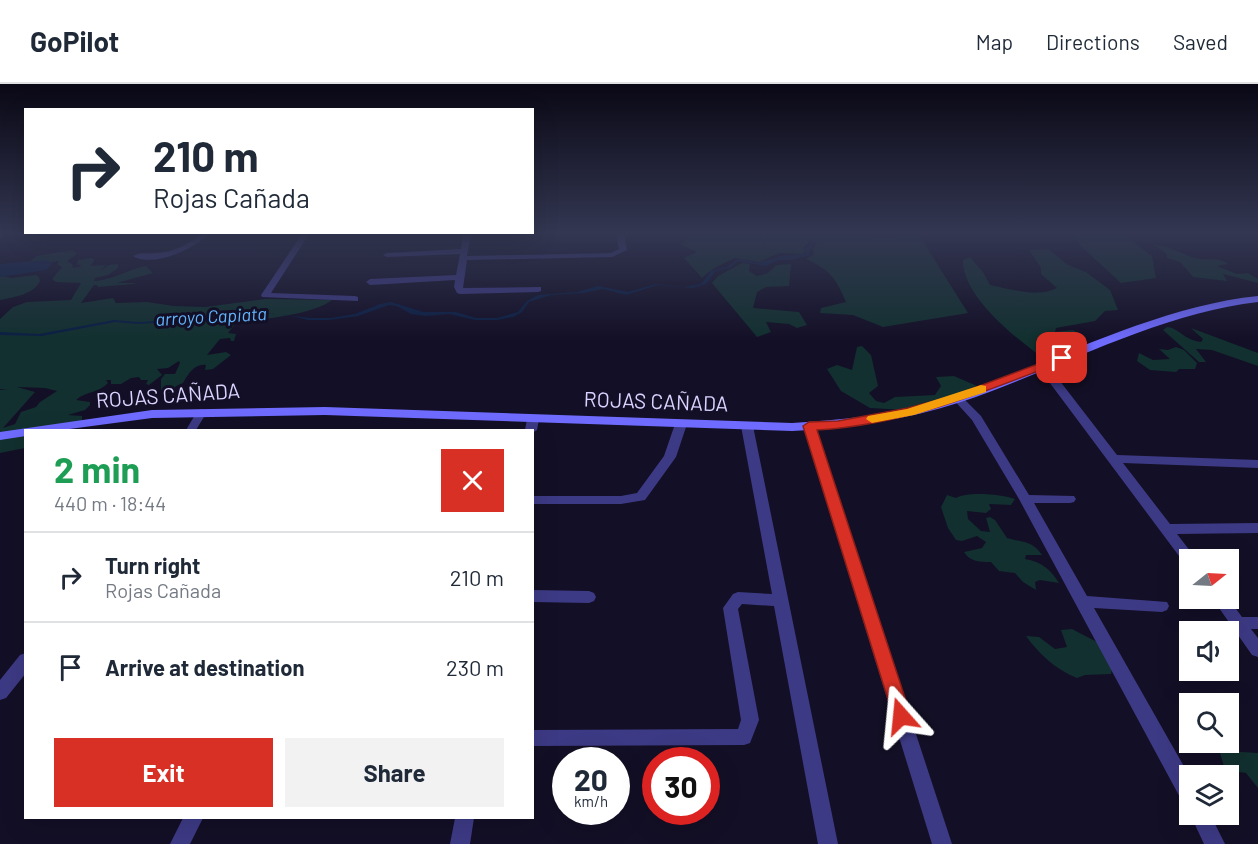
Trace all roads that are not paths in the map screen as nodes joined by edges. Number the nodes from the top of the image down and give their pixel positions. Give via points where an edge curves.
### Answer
1 (282, 269) edge
2 (461, 269) edge
3 (460, 277) junction
4 (370, 282) dead end
5 (538, 289) dead end
6 (355, 299) dead end
7 (1258, 299) edge
8 (1042, 365) junction
9 (957, 398) junction
10 (202, 412) junction
11 (681, 424) junction
12 (532, 425) edge
13 (747, 426) junction
14 (809, 426) junction
15 (41, 429) edge
16 (191, 429) edge
17 (24, 432) edge
18 (0, 436) edge
19 (1113, 459) junction
20 (1258, 464) edge
21 (1025, 499) junction
22 (534, 500) edge
23 (1070, 500) dead end
24 (1258, 528) edge
25 (1167, 529) junction
26 (1182, 549) edge
27 (534, 596) edge
28 (589, 597) dead end
29 (781, 600) junction
30 (1083, 602) junction
31 (1162, 606) dead end
32 (1227, 609) edge
33 (1236, 621) edge
34 (1239, 623) edge
35 (1258, 623) edge
36 (1239, 624) edge
37 (1258, 650) edge
38 (24, 663) edge
39 (0, 693) edge
40 (534, 738) edge
41 (1179, 776) edge
42 (192, 819) edge
43 (465, 819) edge
44 (1205, 825) edge
45 (180, 844) edge
46 (460, 844) edge
47 (828, 844) edge
48 (942, 844) edge
49 (1215, 844) edge

1 - 6 street via 265,295
2 - 3 street
3 - 4 street
3 - 5 street via 460,291
7 - 8 main road, ROJAS CAÑADA via 1191,313
8 - 9 main road, ROJAS CAÑADA
8 - 19 street
9 - 14 main road, ROJAS CAÑADA via 877,418
9 - 21 street via 977,418
10 - 12 main road, ROJAS CAÑADA via 325,411
10 - 15 main road, ROJAS CAÑADA via 152,414
10 - 16 street
11 - 12 main road, ROJAS CAÑADA
11 - 13 main road, ROJAS CAÑADA
11 - 22 street via 670,458 641,496 621,500
13 - 14 main road, ROJAS CAÑADA
13 - 29 street
14 - 48 street
17 - 18 main road
19 - 20 street
19 - 25 street
21 - 23 street
21 - 30 street
24 - 25 street
25 - 26 street
27 - 28 street
29 - 40 street via 738,598 729,608 750,720 744,737
29 - 47 street
30 - 31 street
30 - 41 street
32 - 33 street
34 - 35 street
36 - 37 street
38 - 39 street
42 - 45 street
43 - 46 street
44 - 49 street

